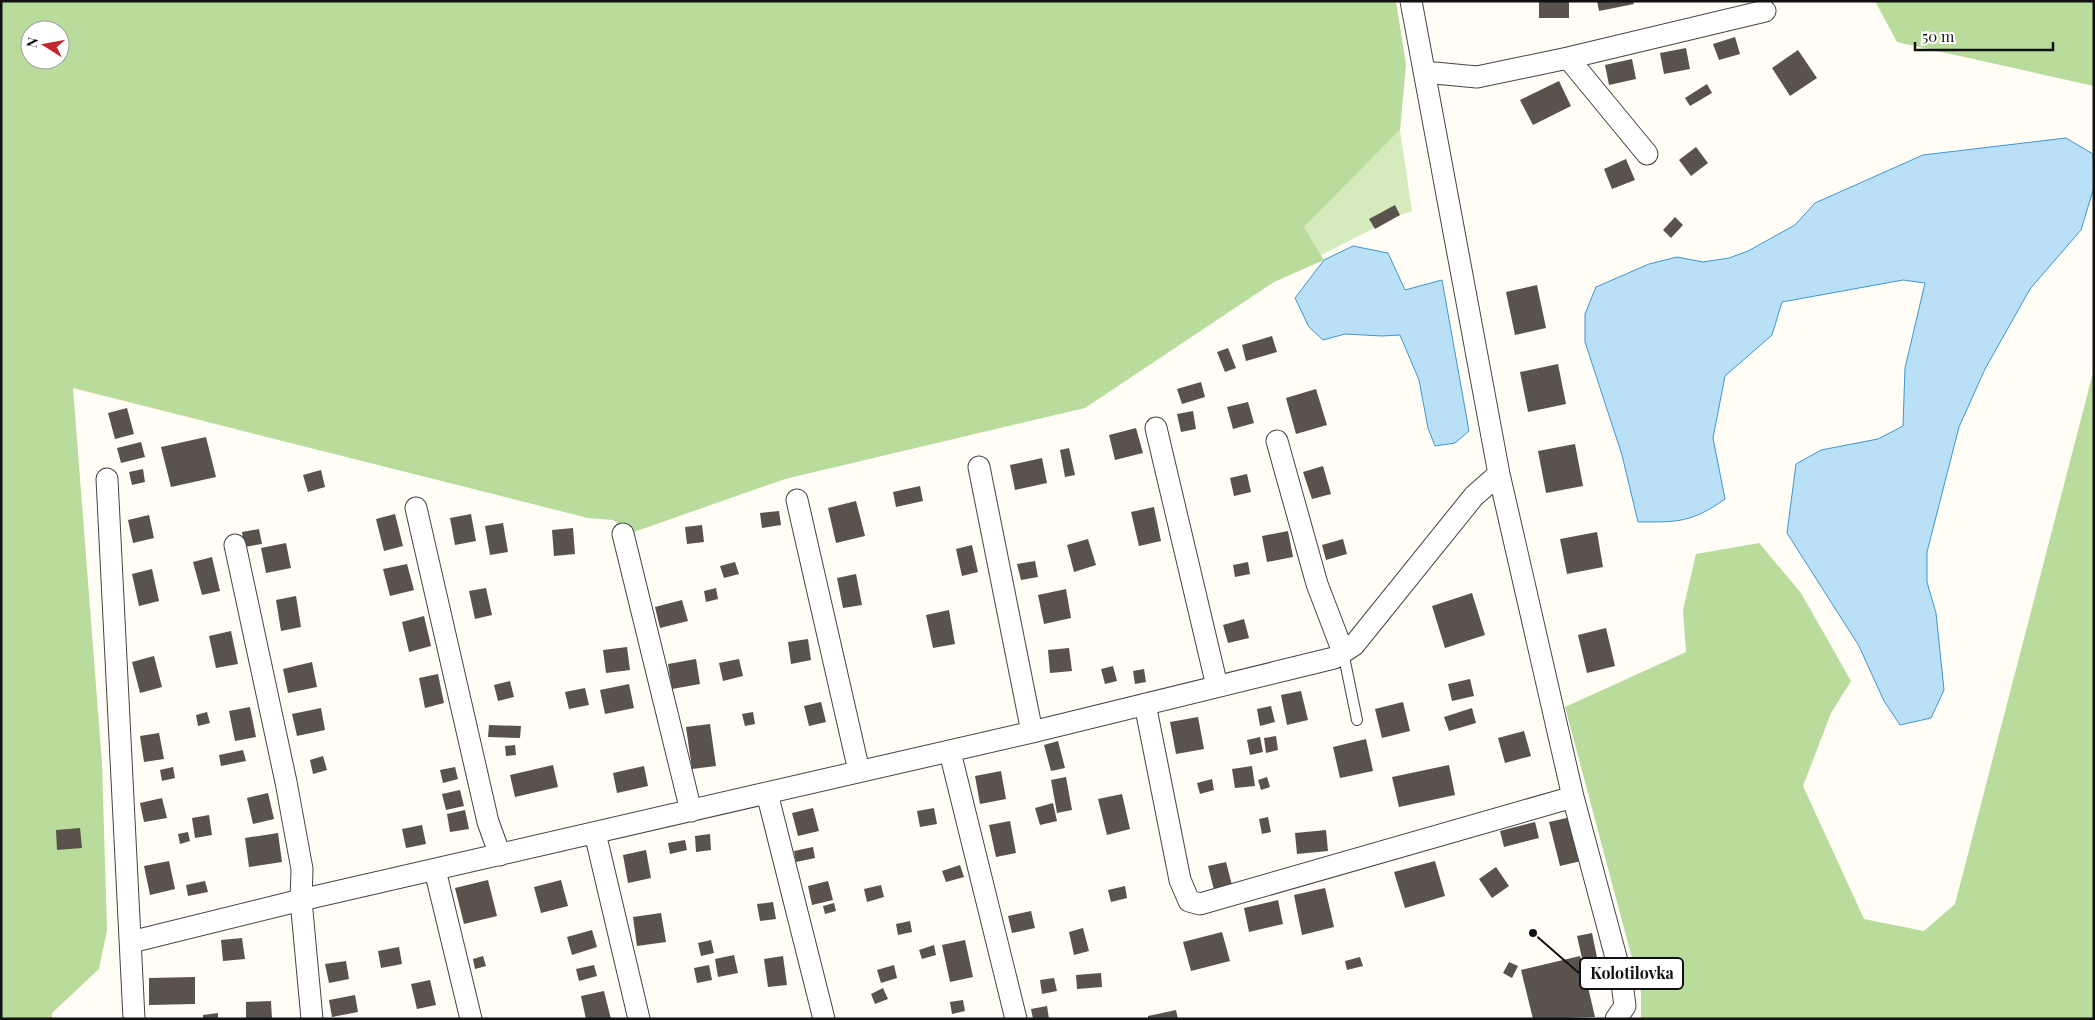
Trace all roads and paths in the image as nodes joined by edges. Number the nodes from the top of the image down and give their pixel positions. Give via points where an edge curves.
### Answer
1 (1411, 1) edge
2 (1765, 11) dead end
3 (1568, 58) junction
4 (1424, 72) junction
5 (1647, 154) dead end
6 (1156, 428) dead end
7 (1277, 441) dead end
8 (979, 467) dead end
9 (1499, 474) junction
10 (108, 479) dead end
11 (797, 500) dead end
12 (416, 508) dead end
13 (623, 534) dead end
14 (235, 545) dead end
15 (1343, 652) junction
16 (1217, 686) junction
17 (1145, 704) junction
18 (1357, 720) dead end
19 (1032, 732) junction
20 (950, 752) junction
21 (859, 771) junction
22 (767, 793) junction
23 (1573, 797) junction
24 (691, 811) junction
25 (595, 833) junction
26 (500, 855) junction
27 (435, 870) junction
28 (301, 900) junction
29 (132, 942) junction
30 (134, 1019) edge
31 (312, 1019) edge
32 (471, 1019) edge
33 (639, 1019) edge
34 (824, 1019) edge
35 (1016, 1019) edge
36 (1616, 1019) edge

1 - 4 street
2 - 3 street
3 - 4 street via 1477,77
3 - 5 street
4 - 9 street
6 - 16 street
7 - 15 street via 1317,584
8 - 19 street
9 - 15 street via 1474,496 1354,645
9 - 23 street
10 - 29 street
11 - 21 street
12 - 26 street via 488,822
13 - 24 street
14 - 28 street via 286,782 302,869
15 - 16 street via 1334,658 1301,667
15 - 18 lane
16 - 17 street
17 - 19 street
17 - 23 street via 1180,880 1189,901 1200,904
19 - 20 street
20 - 21 street
20 - 35 street
21 - 22 street
22 - 24 street
22 - 34 street
23 - 36 street via 1620,976 1625,1006
24 - 25 street
25 - 26 street
25 - 33 street
26 - 27 street
27 - 28 street
27 - 32 street
28 - 29 street
28 - 31 street
29 - 30 street

